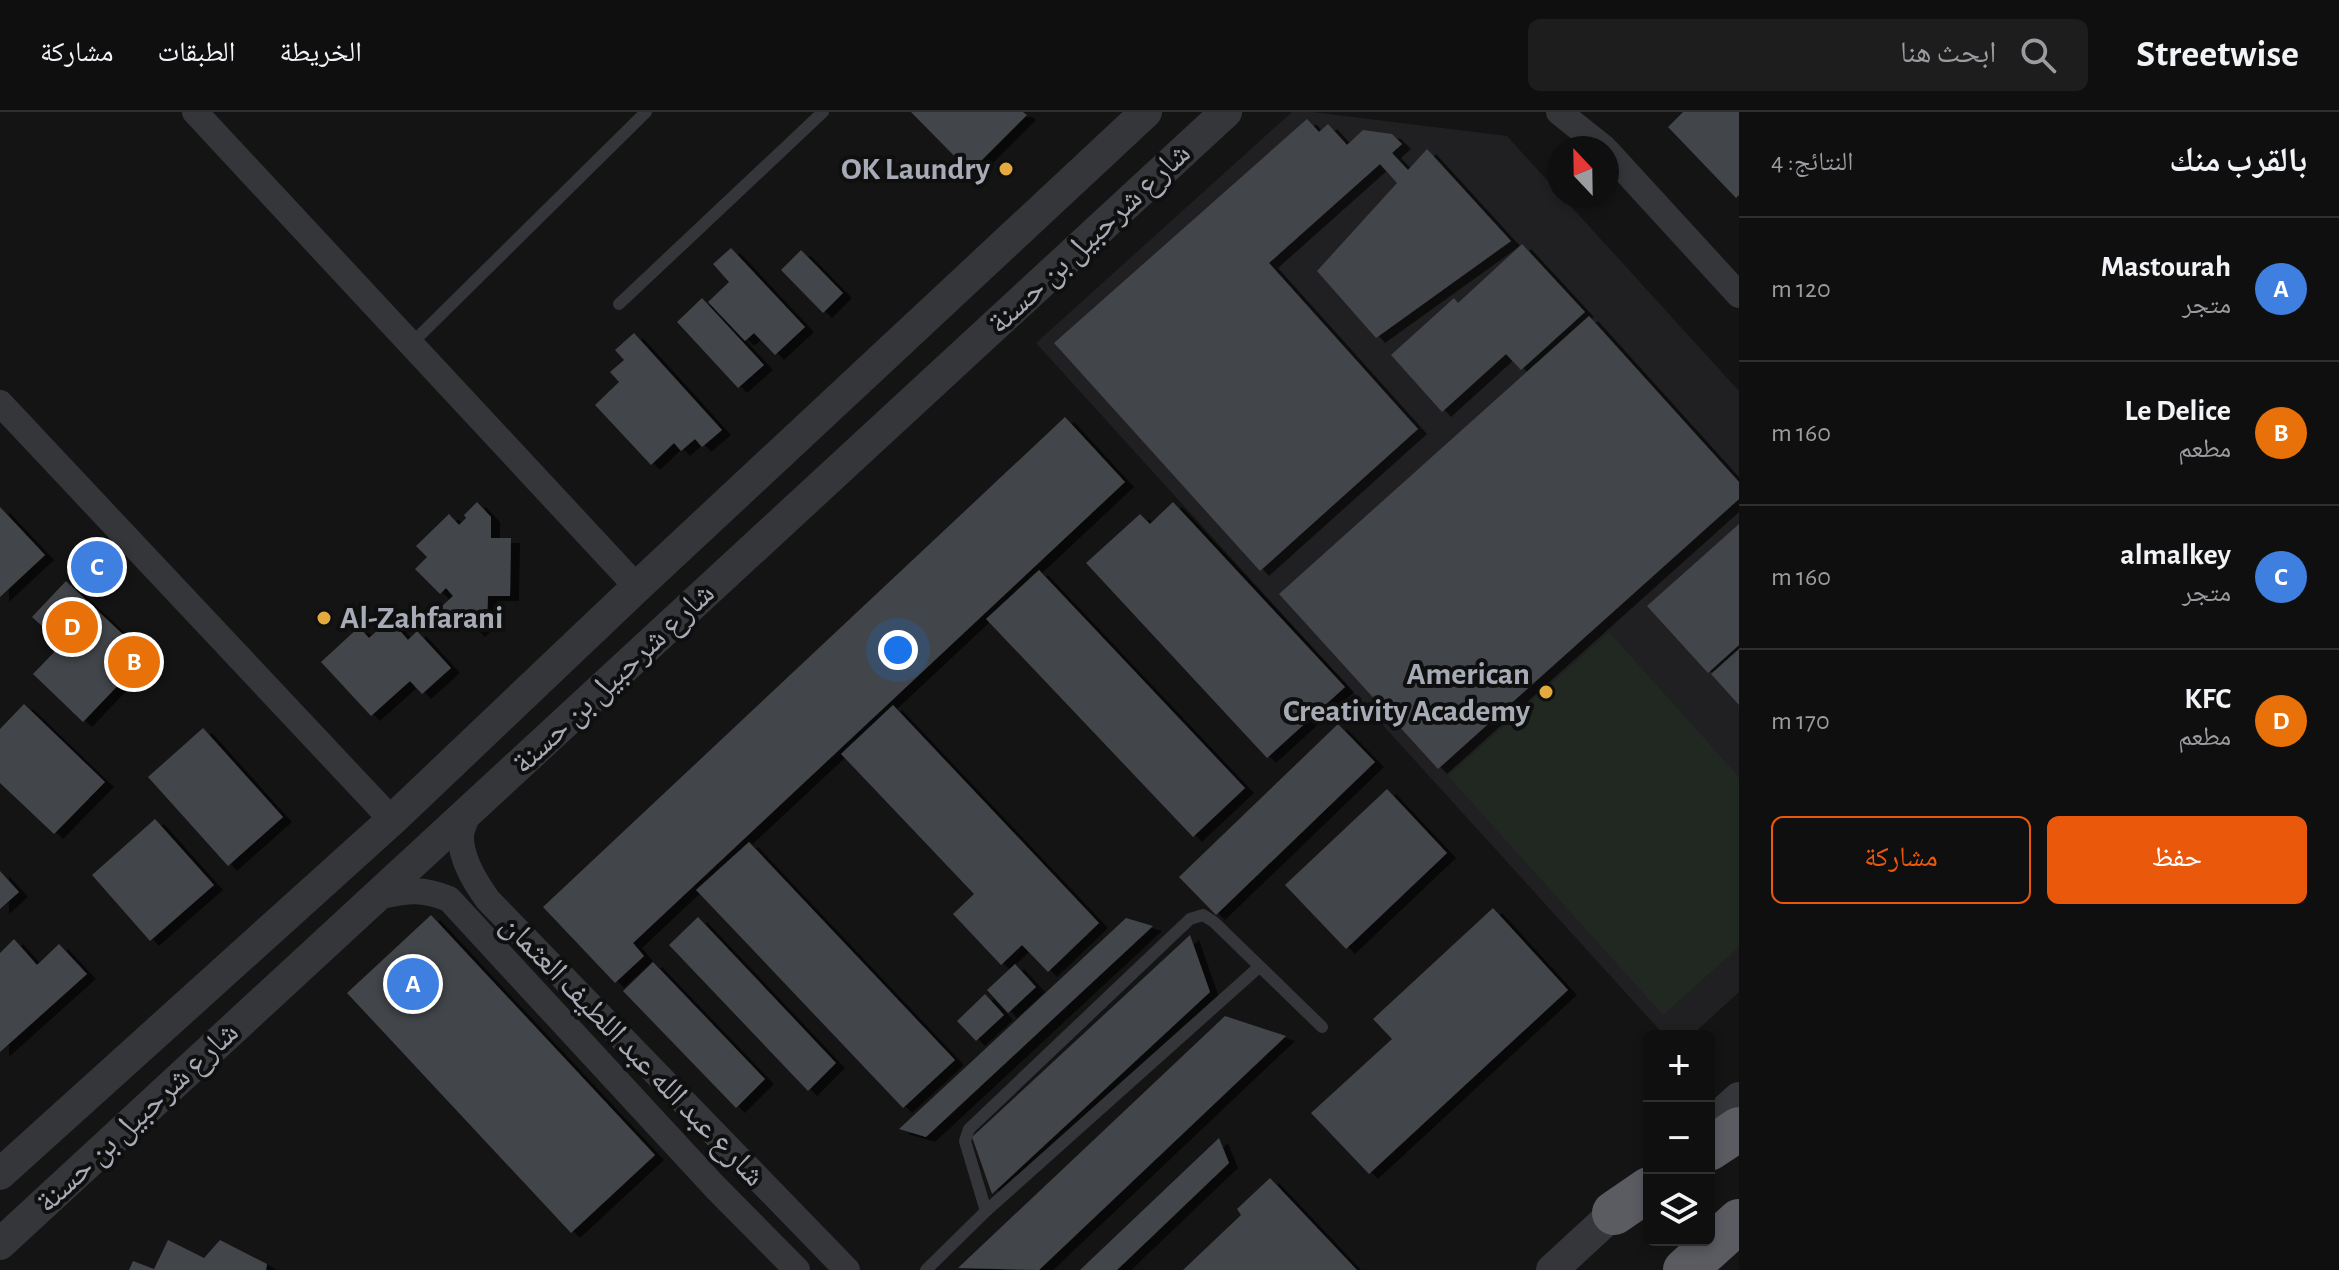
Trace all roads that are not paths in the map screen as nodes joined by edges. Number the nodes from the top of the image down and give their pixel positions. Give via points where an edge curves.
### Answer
1 (195, 112) edge
2 (646, 112) edge
3 (823, 112) edge
4 (1146, 112) edge
5 (1226, 112) edge
6 (1559, 112) edge
7 (1588, 136) edge
8 (1619, 165) edge
9 (1739, 295) edge
10 (619, 304) dead end
11 (410, 345) junction
12 (0, 403) edge
13 (637, 587) junction
14 (470, 810) junction
15 (392, 820) junction
16 (376, 897) junction
17 (1259, 967) junction
18 (1322, 1027) dead end
19 (1739, 1098) edge
20 (1715, 1120) edge
21 (1739, 1129) edge
22 (1715, 1145) edge
23 (0, 1174) edge
24 (1631, 1201) edge
25 (986, 1211) junction
26 (1739, 1221) edge
27 (0, 1244) edge
28 (797, 1270) edge
29 (847, 1270) edge
30 (926, 1270) edge
31 (1552, 1270) edge
32 (1685, 1270) edge

1 - 11 street
2 - 11 lane
3 - 10 lane
4 - 13 street, شارع شرحبيل بن حسنة
5 - 14 street, شارع شرحبيل بن حسنة
6 - 7 street
8 - 9 street
11 - 13 street
12 - 15 street
13 - 15 street, شارع شرحبيل بن حسنة
14 - 16 street, شارع شرحبيل بن حسنة
14 - 29 street, شارع عبد الله عبد اللطيف العثمان via 461,835 473,880 488,900
15 - 23 street, شارع شرحبيل بن حسنة
16 - 27 street, شارع شرحبيل بن حسنة
16 - 28 street, شارع عبد الله عبد اللطيف العثمان via 427,890 449,899
17 - 18 lane
17 - 25 lane
17 - 25 lane via 1214,922 1203,915 1190,919 969,1129 965,1141
19 - 20 street
21 - 22 highway
24 - 31 street
25 - 30 lane
26 - 32 highway

